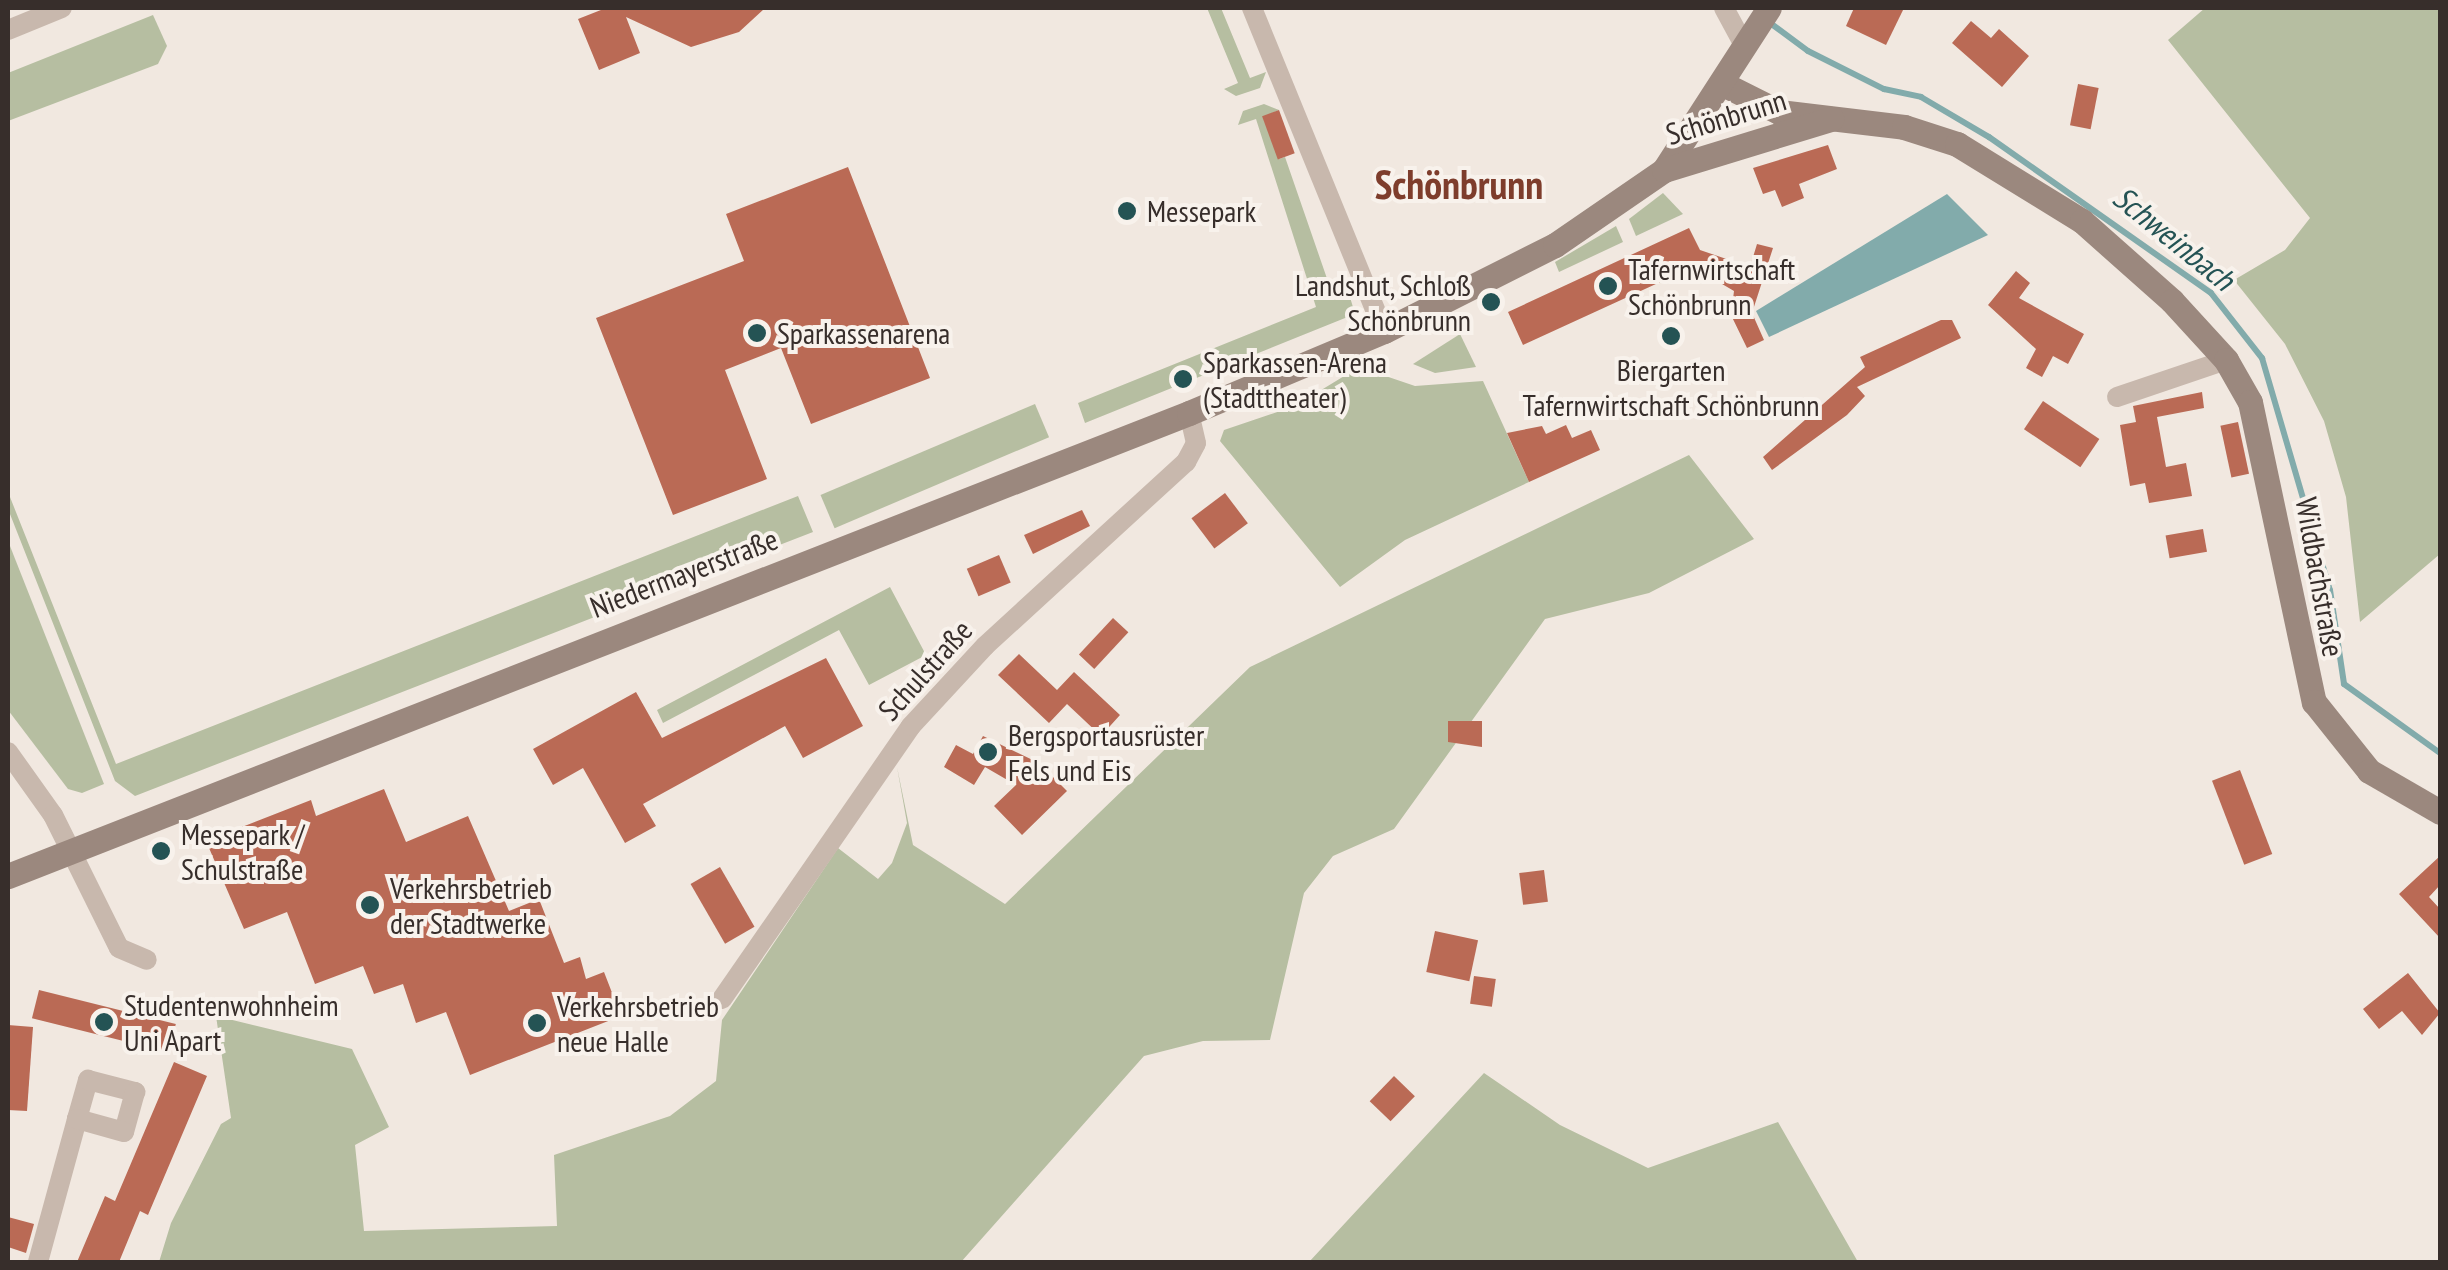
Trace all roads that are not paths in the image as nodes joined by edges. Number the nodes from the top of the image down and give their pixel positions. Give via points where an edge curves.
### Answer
1 (62, 8) edge
2 (1252, 8) edge
3 (1724, 8) edge
4 (1756, 27) edge
5 (8, 30) edge
6 (1721, 82) junction
7 (1831, 120) junction
8 (1664, 170) junction
9 (1384, 332) junction
10 (2226, 360) junction
11 (2117, 397) dead end
12 (1189, 413) junction
13 (8, 752) edge
14 (2440, 812) edge
15 (73, 852) junction
16 (8, 876) edge
17 (147, 960) dead end
18 (722, 999) dead end
19 (77, 1119) dead end
20 (38, 1262) edge

1 - 5 street
2 - 9 street
3 - 4 street
4 - 6 main road
6 - 7 main road, Schönbrunn via 1779,112
6 - 8 main road
7 - 8 main road, Schönbrunn
7 - 10 main road, Schönbrunn via 1924,131 2016,178 2114,246
8 - 9 main road, Schönbrunn via 1555,245
9 - 12 main road, Niedermayerstraße
10 - 11 street
10 - 14 main road, Wildbachstraße via 2260,431 2296,648 2314,702 2369,771
12 - 15 main road, Niedermayerstraße
12 - 18 street, Schulstraße via 1196,444 1186,462 985,646 910,726
13 - 15 street
15 - 16 main road, Niedermayerstraße
15 - 17 street via 119,948
19 - 20 street

